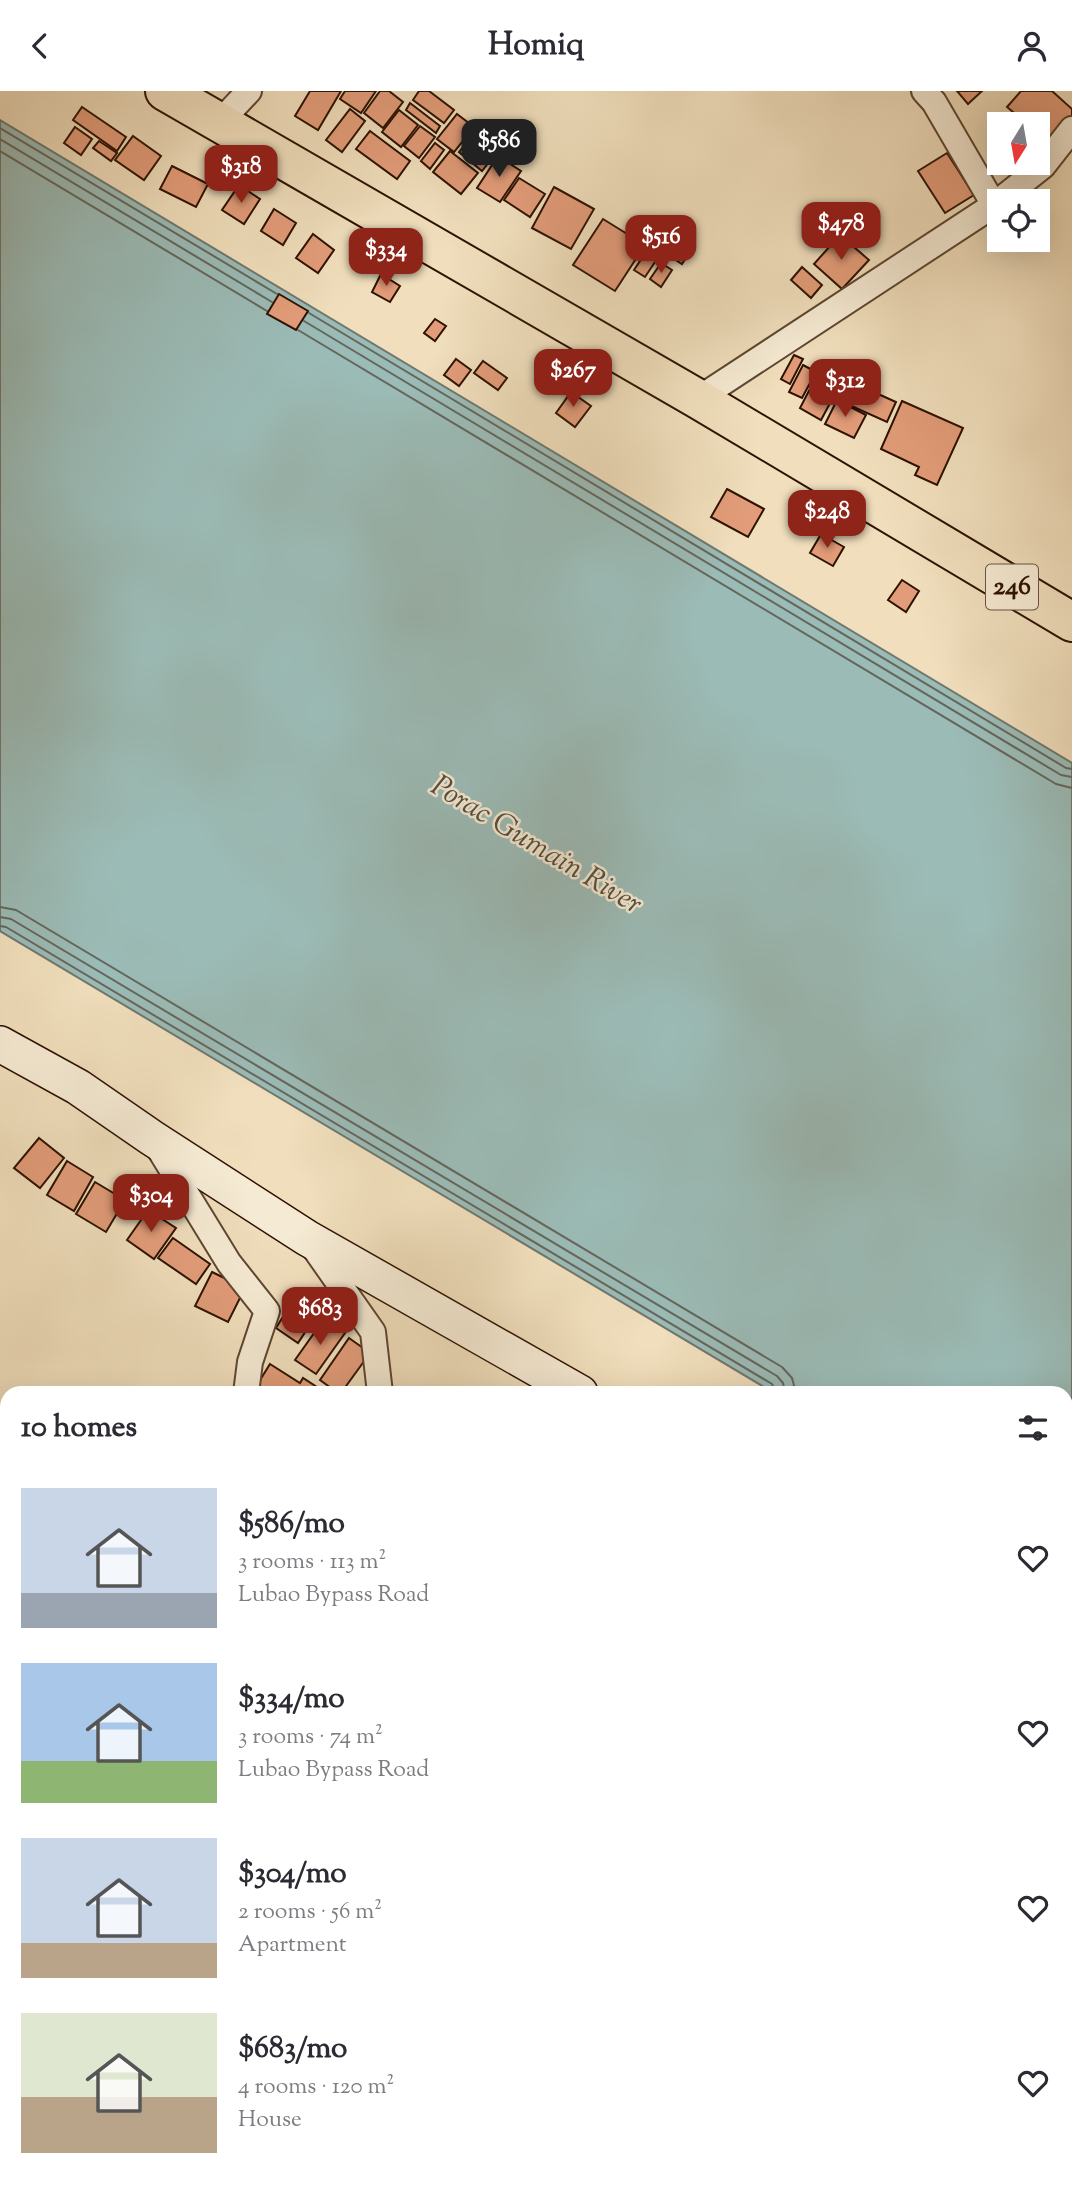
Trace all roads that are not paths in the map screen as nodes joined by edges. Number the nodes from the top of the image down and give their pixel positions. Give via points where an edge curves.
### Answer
1 (164, 91) edge
2 (249, 91) edge
3 (924, 91) edge
4 (219, 124) junction
5 (1072, 129) edge
6 (1015, 189) edge
7 (987, 192) edge
8 (987, 210) edge
9 (698, 399) junction
10 (1072, 622) edge
11 (0, 1044) edge
12 (152, 1138) junction
13 (307, 1238) junction
14 (247, 1386) edge
15 (379, 1386) edge
16 (568, 1386) edge

1 - 4 highway
2 - 4 street
3 - 7 street
4 - 9 highway
5 - 6 street via 1043,166
8 - 9 street
9 - 10 highway, 246
11 - 12 street via 78,1087
12 - 13 street
12 - 14 street via 229,1263 267,1311
13 - 15 street via 373,1332
13 - 16 street

